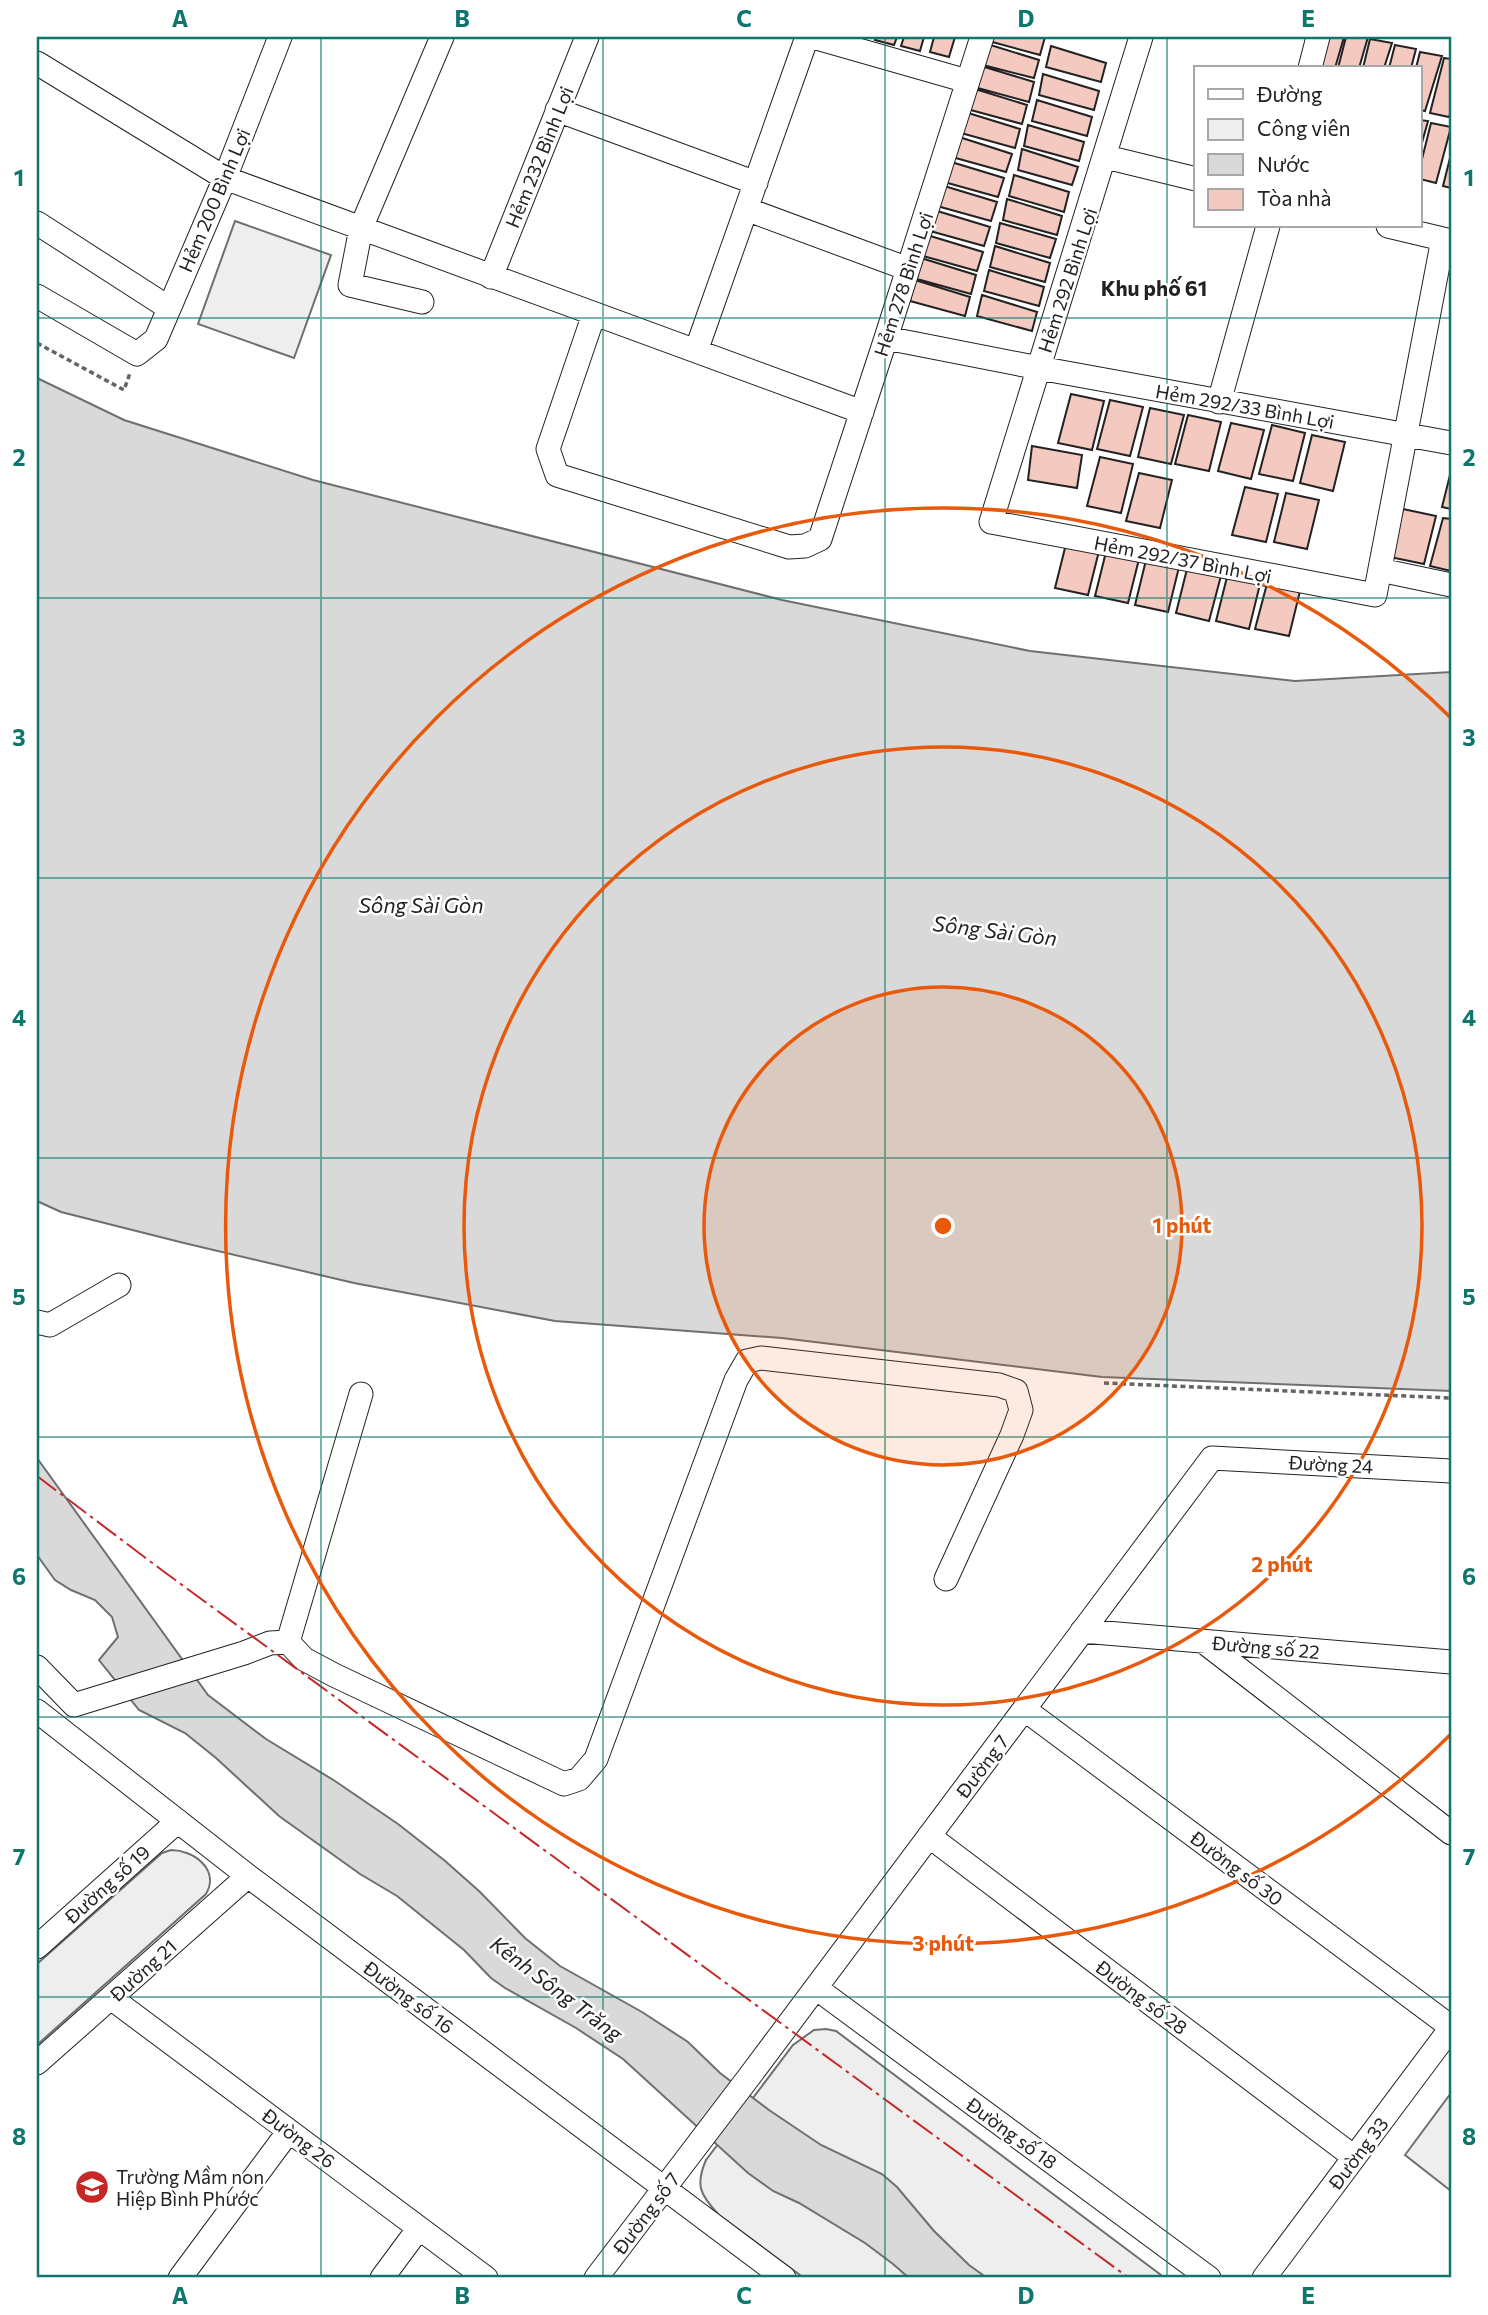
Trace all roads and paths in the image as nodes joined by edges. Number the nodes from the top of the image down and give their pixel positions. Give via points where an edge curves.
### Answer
1 (280, 37) edge
2 (442, 37) edge
3 (587, 37) edge
4 (810, 37) edge
5 (982, 37) edge
6 (1142, 37) edge
7 (1318, 37) edge
8 (37, 63) edge
9 (1311, 66) edge
10 (967, 81) junction
11 (557, 110) junction
12 (1106, 157) junction
13 (225, 178) junction
14 (1194, 179) edge
15 (756, 183) junction
16 (746, 209) junction
17 (37, 223) edge
18 (361, 228) junction
19 (1267, 228) edge
20 (1396, 228) edge
21 (1447, 240) edge
22 (908, 270) junction
23 (491, 276) junction
24 (37, 296) edge
25 (422, 302) dead end
26 (169, 308) junction
27 (594, 314) junction
28 (886, 338) junction
29 (37, 343) edge
30 (696, 351) junction
31 (1039, 369) junction
32 (124, 390) dead end
33 (1219, 402) junction
34 (862, 412) junction
35 (1404, 435) junction
36 (1451, 443) edge
37 (991, 522) joint
38 (1380, 570) junction
39 (1451, 585) edge
40 (119, 1285) dead end
41 (37, 1322) edge
42 (1104, 1383) dead end
43 (361, 1394) dead end
44 (1451, 1398) edge
45 (1212, 1458) joint
46 (1451, 1471) edge
47 (946, 1579) dead end
48 (1082, 1631) junction
49 (288, 1642) junction
50 (1204, 1642) junction
51 (1451, 1662) edge
52 (37, 1667) edge
53 (1024, 1709) junction
54 (39, 1717) edge
55 (178, 1821) junction
56 (1451, 1833) edge
57 (929, 1836) junction
58 (248, 1876) junction
59 (37, 1947) edge
60 (816, 1988) junction
61 (111, 1998) junction
62 (1451, 2028) edge
63 (37, 2063) edge
64 (752, 2073) joint
65 (289, 2131) junction
66 (1354, 2157) junction
67 (664, 2189) junction
68 (419, 2228) junction
69 (180, 2278) edge
70 (382, 2278) edge
71 (486, 2278) edge
72 (596, 2278) edge
73 (783, 2278) edge
74 (1209, 2278) edge
75 (1264, 2278) edge

1 - 13 street, Hẻm 200 Bình Lợi
2 - 18 street
3 - 11 street, Hẻm 232 Bình Lợi
4 - 10 street
4 - 15 street
5 - 10 street, Hẻm 278 Bình Lợi
6 - 12 street, Hẻm 292 Bình Lợi
7 - 9 street
8 - 13 street
10 - 22 street, Hẻm 278 Bình Lợi
11 - 15 street
11 - 23 street, Hẻm 232 Bình Lợi
12 - 14 street
12 - 31 street, Hẻm 292 Bình Lợi
13 - 18 street
13 - 26 street, Hẻm 200 Bình Lợi
15 - 16 street
16 - 22 street
16 - 30 street
17 - 26 street
18 - 23 street
18 - 25 street via 350,285
19 - 33 street
20 - 21 street
21 - 35 street
22 - 28 street, Hẻm 278 Bình Lợi
23 - 27 street
24 - 26 street, Hẻm 200 Bình Lợi via 137,354 156,340
27 - 30 street
27 - 34 street, Hẻm 278 Bình Lợi via 548,449 557,475 800,547 820,539 824,531
28 - 31 street, Hẻm 292/33 Bình Lợi
28 - 34 street, Hẻm 278 Bình Lợi
29 - 32 path
30 - 34 street
31 - 33 street, Hẻm 292/33 Bình Lợi
31 - 37 street, Hẻm 292 Bình Lợi
33 - 35 street, Hẻm 292/33 Bình Lợi
35 - 36 street, Hẻm 292/33 Bình Lợi
35 - 38 street
37 - 38 street, Hẻm 292/37 Bình Lợi via 1375,595
38 - 39 street
40 - 41 street via 50,1325
42 - 44 path
43 - 49 street
45 - 46 street, Đường 24
45 - 48 street, Đường 7
47 - 49 street via 1012,1436 1021,1410 1016,1391 999,1385 761,1358 747,1361 736,1380 596,1759 579,1779 564,1784 334,1675 304,1659
48 - 50 street, Đường số 22
48 - 53 street, Đường 7
49 - 52 street via 270,1643 74,1705
50 - 51 street, Đường số 22
50 - 56 street
53 - 57 street, Đường 7
53 - 62 street, Đường số 30
54 - 55 street, Đường số 16
55 - 58 street, Đường số 16
55 - 59 street, Đường số 19
57 - 60 street, Đường 7
57 - 66 street, Đường số 28
58 - 61 street, Đường 21
58 - 67 street, Đường số 16
60 - 64 street, Đường 7
60 - 74 street, Đường số 18
61 - 63 street, Đường 21
61 - 65 street, Đường 26
62 - 66 street, Đường 33
64 - 67 street, Đường số 7
65 - 68 street, Đường 26
65 - 69 street
66 - 75 street, Đường 33
67 - 72 street, Đường số 7
67 - 73 street, Đường số 16
68 - 70 street
68 - 71 street, Đường 26

